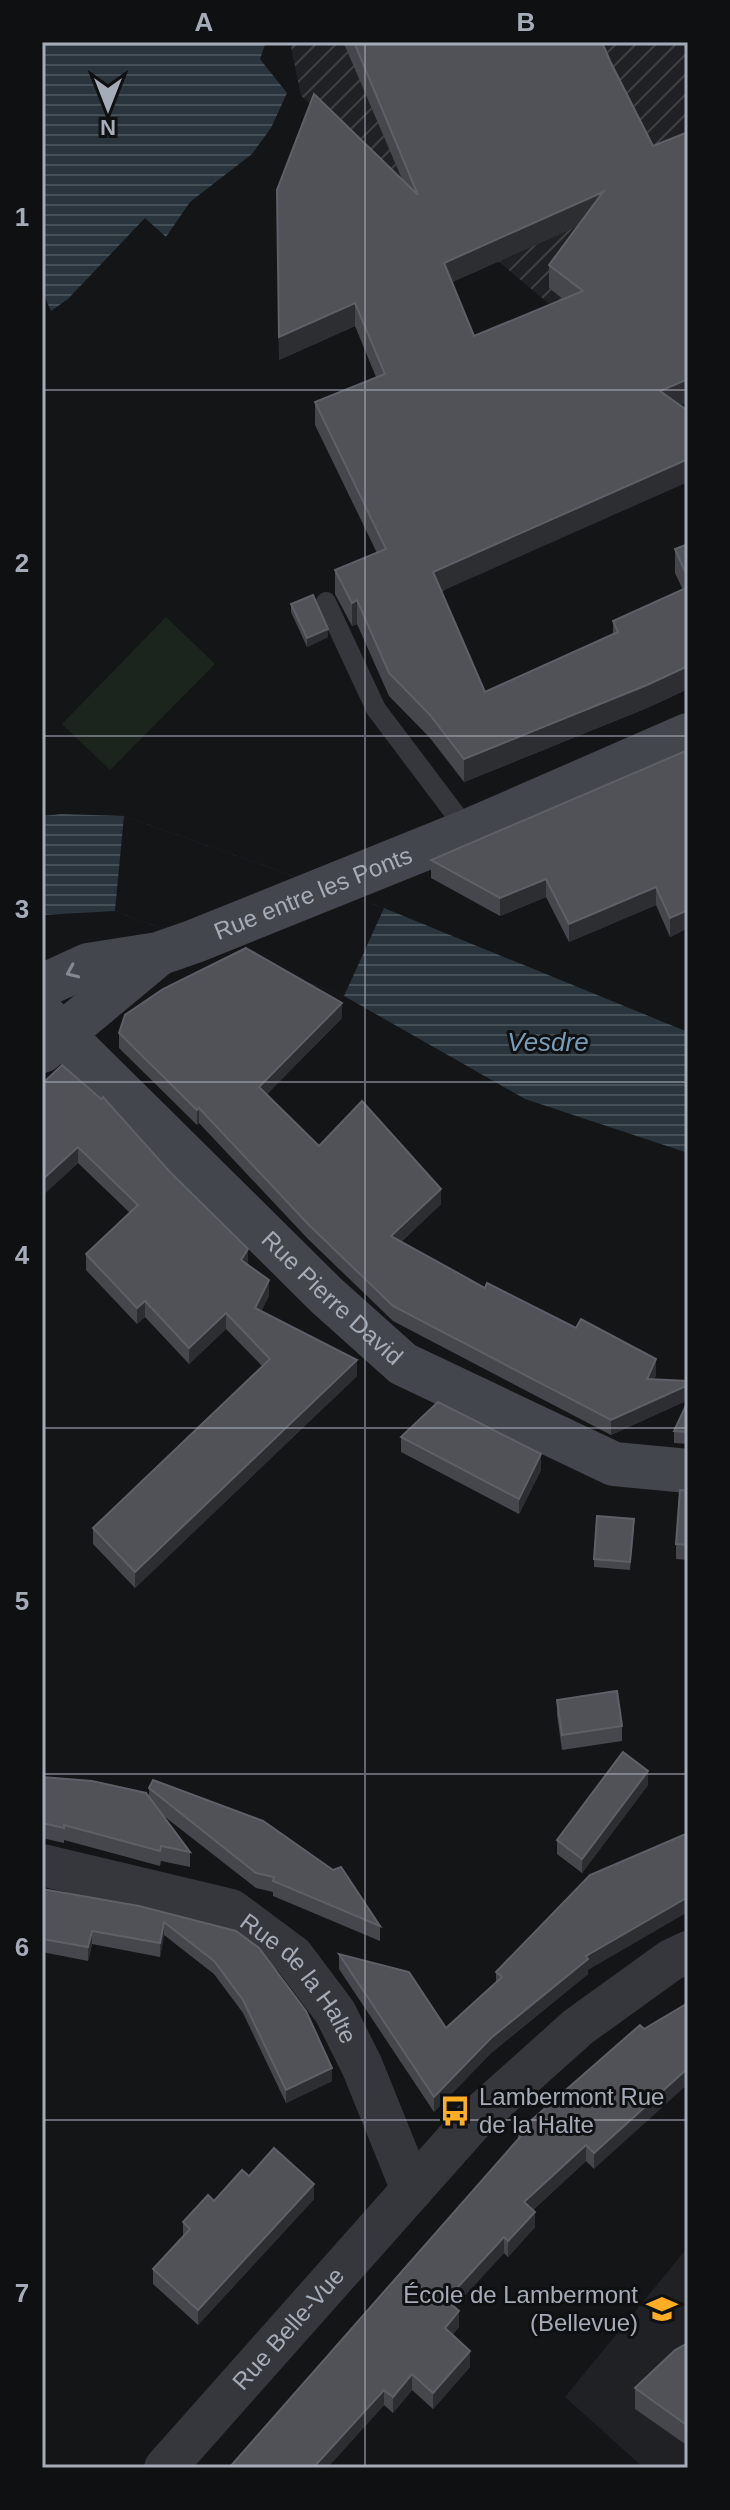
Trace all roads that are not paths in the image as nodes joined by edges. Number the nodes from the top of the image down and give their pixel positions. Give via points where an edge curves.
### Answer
1 (326, 602) dead end
2 (688, 735) edge
3 (468, 831) junction
4 (177, 948) junction
5 (42, 986) edge
6 (48, 1034) edge
7 (688, 1471) edge
8 (42, 1865) edge
9 (688, 1952) edge
10 (412, 2190) junction
11 (165, 2468) edge

1 - 3 lane via 376,709
2 - 3 street, Rue entre les Ponts
3 - 4 street, Rue entre les Ponts
4 -> 5 street, Rue entre les Ponts via 88,965
4 - 6 street, Rue entre les Ponts
6 - 7 street, Rue Pierre David via 403,1364 614,1464
8 - 10 street, Rue de la Halte via 231,1910 293,1956 335,2012
9 - 10 street via 578,2027 472,2122
10 - 11 street, Rue Belle-Vue

